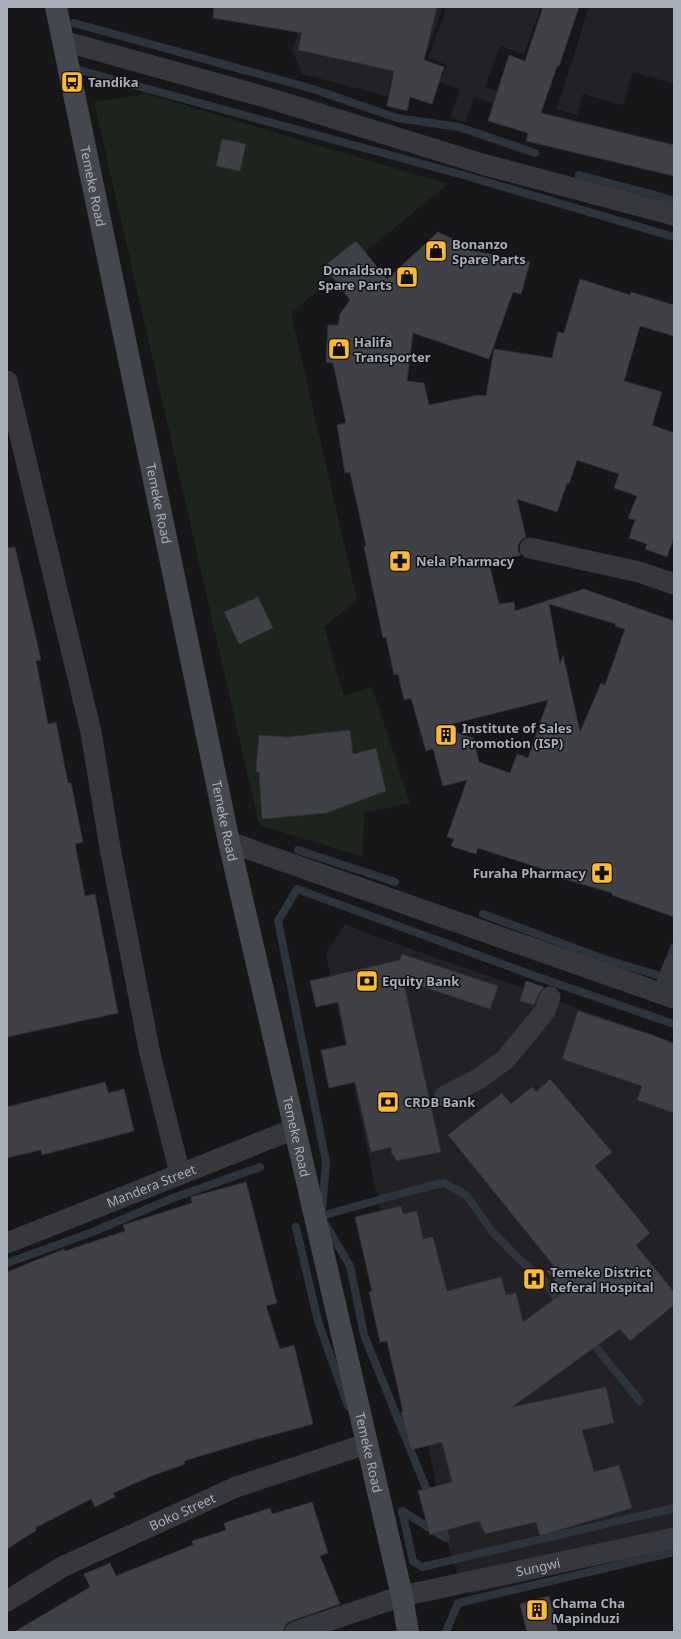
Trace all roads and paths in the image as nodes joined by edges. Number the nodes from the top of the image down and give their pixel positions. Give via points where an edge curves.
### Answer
1 (56, 7) edge
2 (63, 41) junction
3 (674, 215) edge
4 (7, 381) edge
5 (530, 548) dead end
6 (674, 584) edge
7 (229, 842) junction
8 (674, 965) edge
9 (669, 996) edge
10 (550, 997) dead end
11 (445, 1096) dead end
12 (294, 1129) junction
13 (180, 1174) junction
14 (7, 1244) edge
15 (366, 1444) junction
16 (674, 1538) edge
17 (402, 1596) junction
18 (7, 1601) edge
19 (295, 1632) edge
20 (408, 1632) edge

1 - 2 street, Temeke Road
2 - 3 street via 265,96 482,164
2 - 7 street, Temeke Road
4 - 13 street via 91,732 110,848 150,1054
5 - 6 street via 639,572
7 - 9 street
7 - 12 street, Temeke Road
8 - 9 street
10 - 11 street via 545,1011 505,1060 478,1079
12 - 13 street, Mandera Street
12 - 15 street, Temeke Road
13 - 14 street, Mandera Street
15 - 17 street, Temeke Road
15 - 18 street, Boko Street via 236,1487 62,1567
16 - 17 street, Sungwi
17 - 19 street, Sungwi
17 - 20 street, Temeke Road

